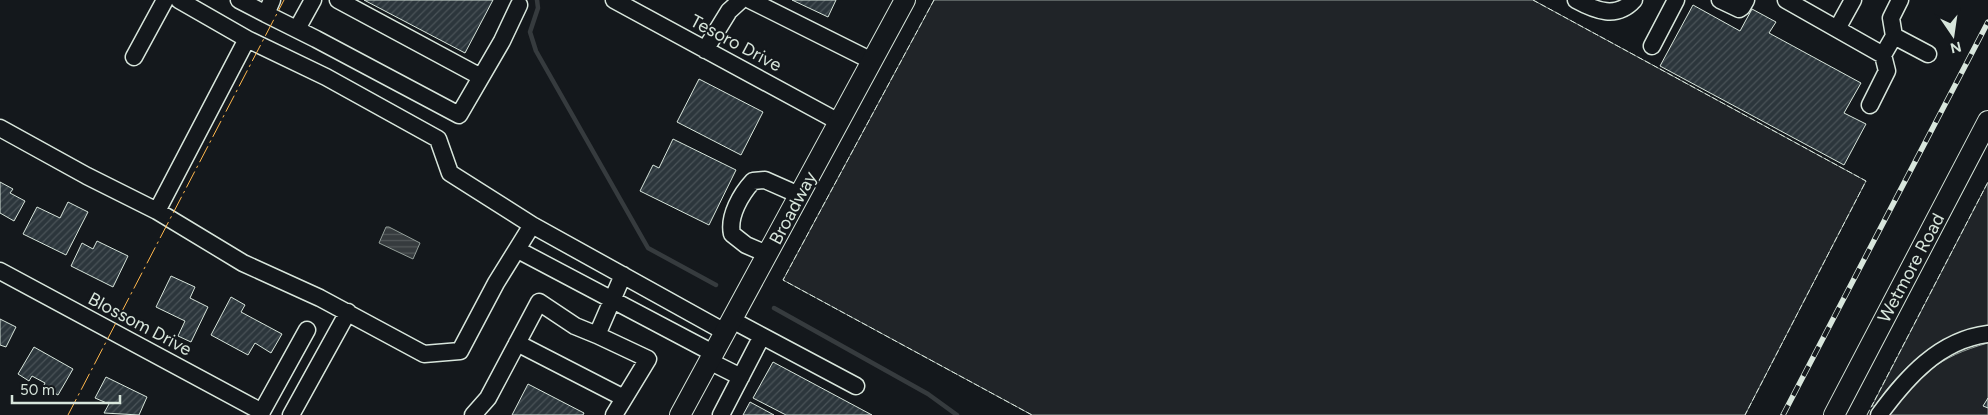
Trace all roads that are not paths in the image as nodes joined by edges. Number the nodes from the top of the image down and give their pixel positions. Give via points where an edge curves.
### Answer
1 (165, 0) edge
2 (180, 0) edge
3 (239, 0) edge
4 (312, 0) edge
5 (338, 0) edge
6 (614, 0) edge
7 (741, 0) edge
8 (750, 0) edge
9 (905, 0) edge
10 (1576, 0) edge
11 (1634, 0) edge
12 (1676, 0) edge
13 (1720, 0) edge
14 (1746, 0) edge
15 (1786, 0) edge
16 (1853, 0) edge
17 (1900, 0) edge
18 (519, 5) dead end
19 (1805, 5) edge
20 (269, 7) edge
21 (297, 29) junction
22 (1837, 29) junction
23 (1894, 36) junction
24 (247, 39) junction
25 (1652, 46) dead end
26 (706, 50) junction
27 (1928, 54) dead end
28 (1883, 55) junction
29 (134, 57) dead end
30 (872, 61) junction
31 (481, 77) junction
32 (1870, 105) dead end
33 (1988, 121) edge
34 (839, 122) junction
35 (0, 128) edge
36 (799, 195) junction
37 (157, 211) junction
38 (532, 225) junction
39 (518, 250) junction
40 (767, 254) junction
41 (0, 271) edge
42 (623, 275) junction
43 (612, 299) junction
44 (348, 312) junction
45 (728, 326) junction
46 (307, 330) dead end
47 (1988, 334) edge
48 (597, 335) junction
49 (762, 336) junction
50 (517, 343) junction
51 (711, 357) junction
52 (741, 377) junction
53 (856, 386) dead end
54 (624, 398) junction
55 (261, 413) edge
56 (291, 415) edge
57 (473, 415) edge
58 (614, 415) edge
59 (680, 415) edge
60 (721, 415) edge
61 (1834, 415) edge
62 (1879, 415) edge

1 - 29 street
2 - 24 street
3 - 20 street
4 - 21 street
5 - 31 street
6 - 26 street, Tesoro Drive
7 - 26 street via 728,11
8 - 30 street
9 - 30 main road, Broadway
10 - 11 street via 1594,10 1619,11
12 - 25 street
13 - 14 street via 1739,8
15 - 19 street
16 - 22 street
17 - 23 street via 1891,18
18 - 31 street
19 - 22 street
20 - 21 street
21 - 31 street via 459,116
22 - 28 street
23 - 27 street
23 - 28 street
24 - 37 street
24 - 38 street via 318,73 438,139 450,173
26 - 34 street, Tesoro Drive
28 - 32 street via 1887,71
30 - 34 main road, Broadway
33 - 61 main road, Wetmore Road
34 - 36 main road, Broadway
35 - 37 street
36 - 40 main road, Broadway
36 - 40 street via 765,180 753,181 744,191 730,225 732,234 746,245
37 - 44 street via 243,263
38 - 39 street
38 - 42 street
39 - 43 street
39 - 44 street via 496,283 460,352 424,354
40 - 45 main road, Broadway
41 - 55 street, Blossom Drive
42 - 43 street
42 - 45 street
43 - 48 street
43 - 51 street
44 - 56 street
45 - 49 street
45 - 51 main road, Broadway
46 - 55 street
47 - 62 street via 1946,348 1920,365
48 - 50 street via 575,326 539,302
48 - 54 street via 648,359
49 - 52 street
49 - 53 street
50 - 54 street
50 - 57 street via 488,398
51 - 52 street
51 - 59 main road, Broadway
52 - 60 street
54 - 58 street

